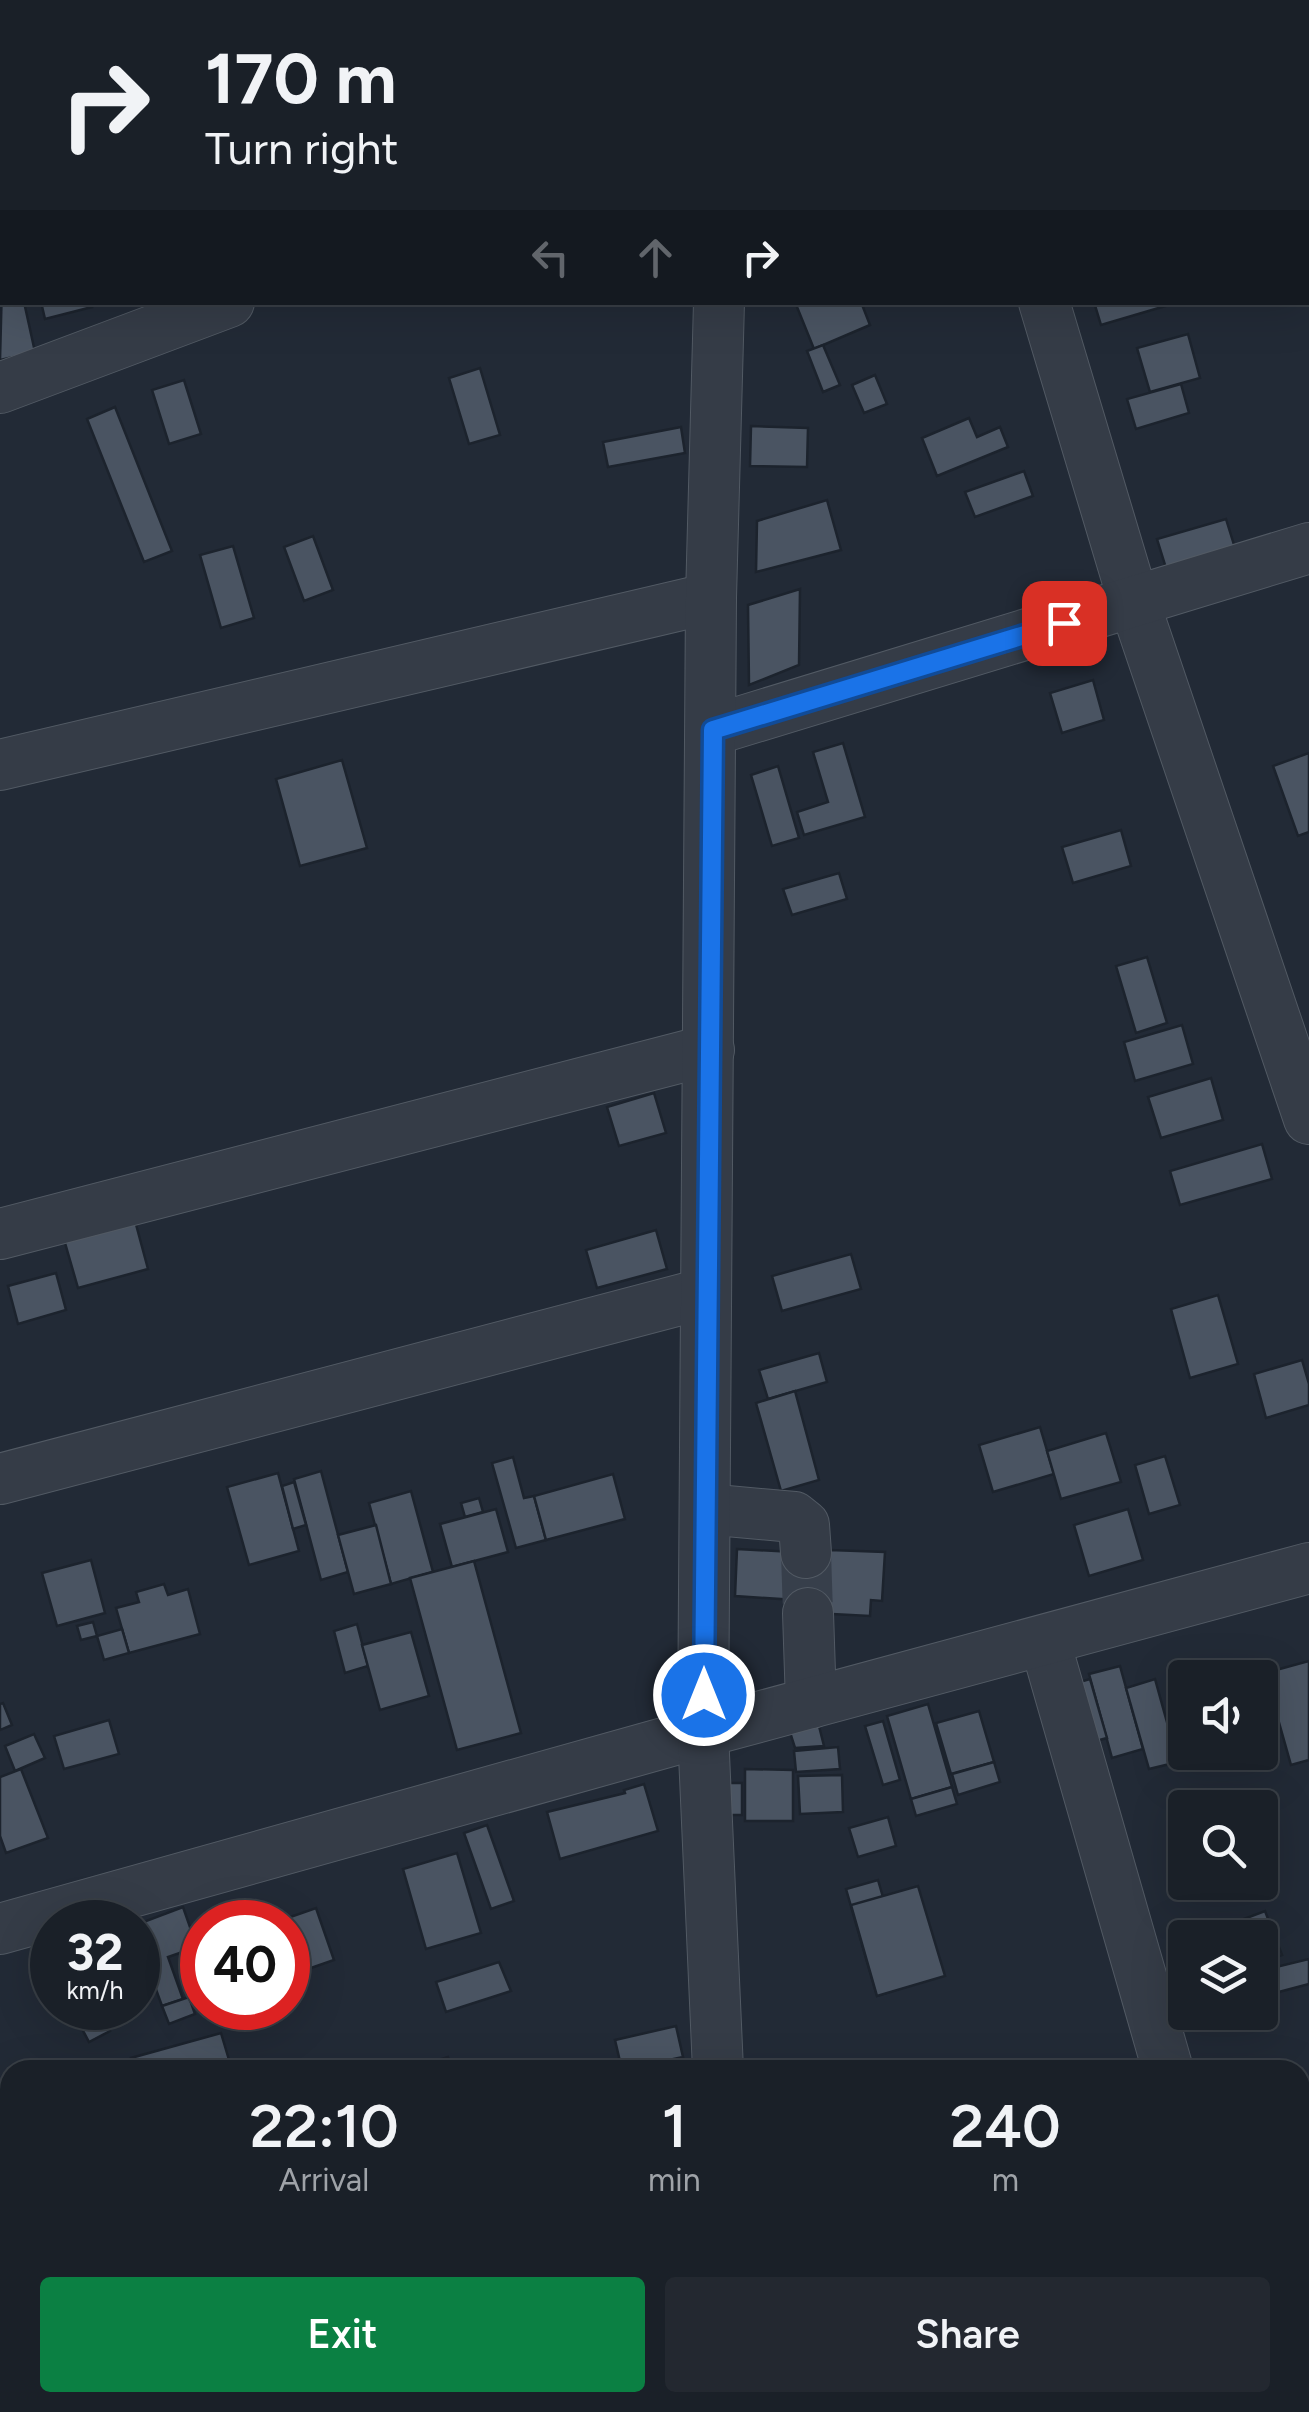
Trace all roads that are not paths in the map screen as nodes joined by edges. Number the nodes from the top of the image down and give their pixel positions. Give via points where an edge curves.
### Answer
1 (221, 305) edge
2 (719, 305) edge
3 (1045, 305) edge
4 (0, 388) edge
5 (1309, 548) edge
6 (712, 598) junction
7 (1134, 602) junction
8 (713, 730) junction
9 (0, 765) edge
10 (709, 1050) junction
11 (1309, 1119) edge
12 (0, 1234) edge
13 (706, 1293) junction
14 (0, 1479) edge
15 (705, 1508) junction
16 (806, 1553) tunnel mouth
17 (1309, 1568) edge
18 (808, 1613) tunnel mouth
19 (1045, 1642) junction
20 (811, 1704) junction
21 (703, 1732) junction
22 (0, 1929) edge
23 (718, 2060) edge
24 (1165, 2060) edge

1 - 4 street
2 - 6 street
3 - 7 street
5 - 7 street
6 - 8 street
6 - 9 street
7 - 8 street
7 - 11 street
8 - 10 street
10 - 12 street
10 - 13 street
13 - 14 street
13 - 15 street
15 - 16 street via 794,1517 804,1525
15 - 21 street
17 - 19 street
18 - 20 street
19 - 20 street
19 - 24 street
20 - 21 street
21 - 22 street
21 - 23 street

